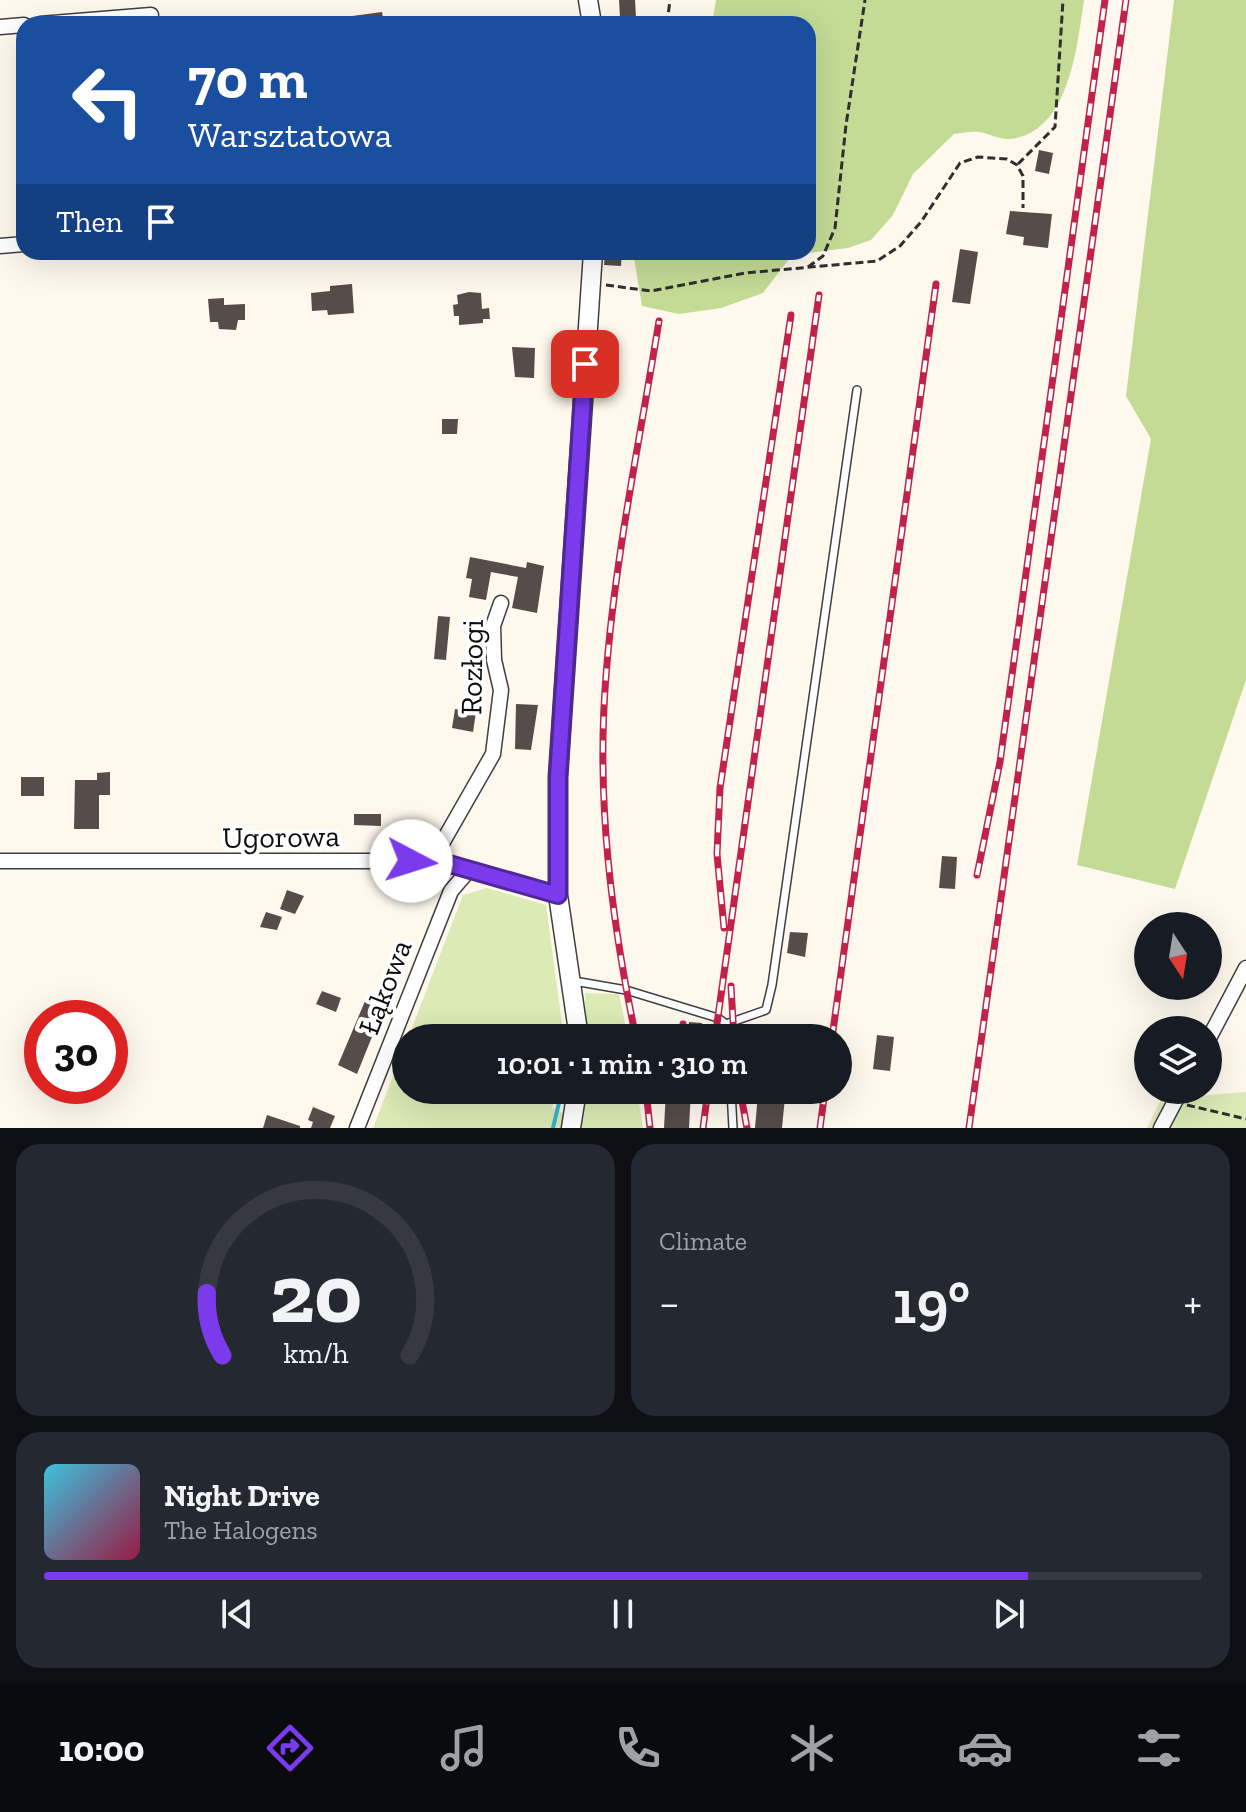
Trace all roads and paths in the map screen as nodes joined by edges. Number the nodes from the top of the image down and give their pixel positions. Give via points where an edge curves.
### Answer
1 (865, 0) edge
2 (1063, 0) edge
3 (151, 15) dead end
4 (139, 16) edge
5 (1017, 165) junction
6 (1023, 208) dead end
7 (592, 260) edge
8 (804, 268) junction
9 (591, 282) junction
10 (857, 390) dead end
11 (501, 603) dead end
12 (0, 861) edge
13 (439, 861) junction
14 (469, 870) junction
15 (558, 895) junction
16 (1246, 968) edge
17 (572, 981) junction
18 (1221, 1016) edge
19 (577, 1024) edge
20 (726, 1024) joint
21 (575, 1104) edge
22 (732, 1104) edge
23 (1174, 1104) edge
24 (1202, 1104) edge
25 (1246, 1119) edge
26 (357, 1128) edge
27 (571, 1128) edge
28 (733, 1128) edge
29 (1161, 1128) edge

1 - 8 path via 835,228 818,263
2 - 5 path via 1055,127
3 - 4 street
5 - 6 path via 1023,176
5 - 8 path via 978,157 960,163 900,246 877,261
7 - 9 street
8 - 9 path via 651,291
9 - 15 street via 558,777
10 - 20 lane via 772,985 766,1010
11 - 13 street, Rozłogi via 493,626 501,690 493,754 441,845
12 - 13 street, Ugorowa
13 - 14 street, Ugorowa
14 - 15 street, Ugorowa
14 - 26 street, Łąkowa via 451,891
15 - 17 street
16 - 18 street
17 - 19 street
17 - 20 lane via 626,990
21 - 27 street
22 - 28 lane
23 - 29 street
24 - 25 path

